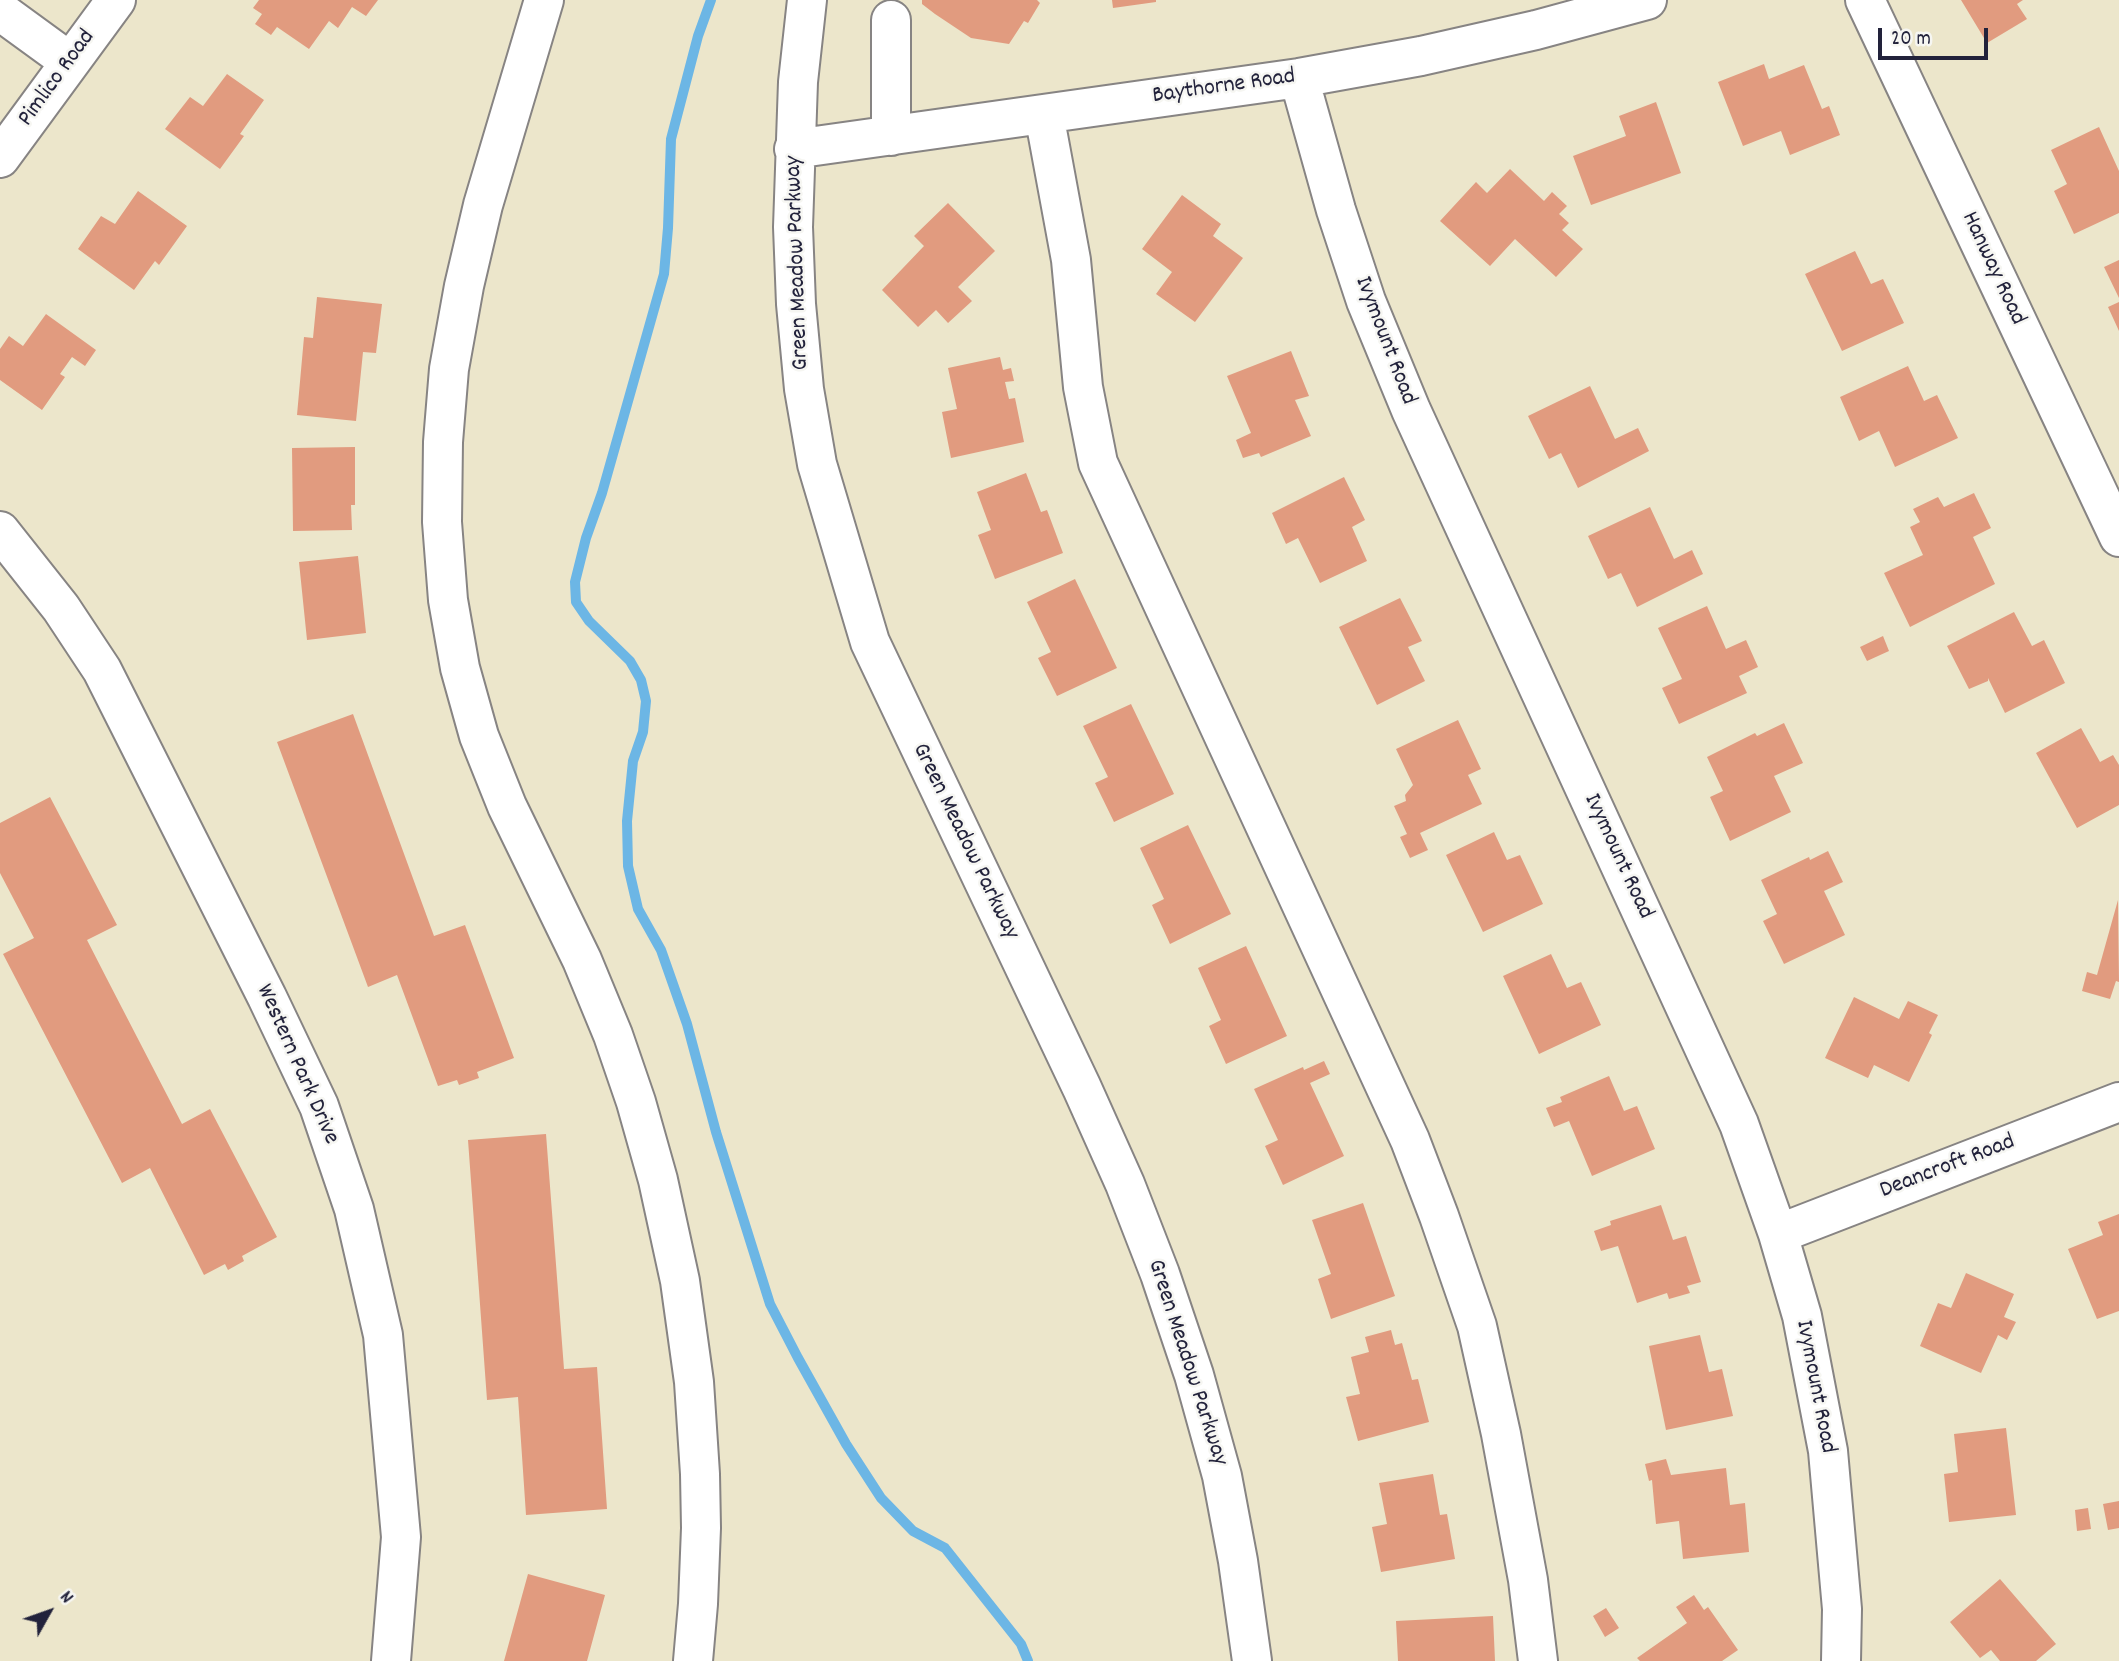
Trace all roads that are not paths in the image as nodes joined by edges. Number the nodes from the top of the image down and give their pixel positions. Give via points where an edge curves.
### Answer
1 (116, 0) edge
2 (544, 0) edge
3 (807, 0) edge
4 (1647, 0) edge
5 (1865, 0) edge
6 (0, 11) edge
7 (891, 20) dead end
8 (70, 62) junction
9 (1299, 78) junction
10 (1044, 114) junction
11 (891, 136) junction
12 (794, 149) junction
13 (0, 158) edge
14 (0, 531) edge
15 (2119, 537) edge
16 (2119, 1102) edge
17 (1778, 1234) junction
18 (391, 1661) edge
19 (693, 1661) edge
20 (1252, 1661) edge
21 (1538, 1661) edge
22 (1841, 1661) edge

1 - 8 street, Pimlico Road
2 - 19 street via 483,205 449,369 442,522 448,600 479,736 507,806 582,960 636,1102 658,1180 680,1280 694,1382 701,1528
3 - 12 street, Green Meadow Parkway
4 - 9 street, Baythorne Road via 1536,30
5 - 15 street, Hanway Road
6 - 8 street
7 - 11 street
8 - 13 street, Pimlico Road
9 - 10 street, Baythorne Road
9 - 17 street, Ivymount Road via 1366,301 1406,398 1723,1087
10 - 11 street, Baythorne Road
10 - 21 street via 1071,260 1083,387 1098,463 1410,1140 1439,1216 1477,1326 1502,1434
11 - 12 street, Baythorne Road
12 - 20 street, Green Meadow Parkway via 795,278 804,389 817,464 840,547 870,642 1082,1088 1160,1274 1222,1476
14 - 18 street, Western Park Drive via 61,608 102,670 319,1106 354,1209 383,1335 401,1537
16 - 17 street, Deancroft Road
17 - 22 street, Ivymount Road via 1802,1316 1828,1451 1842,1609

